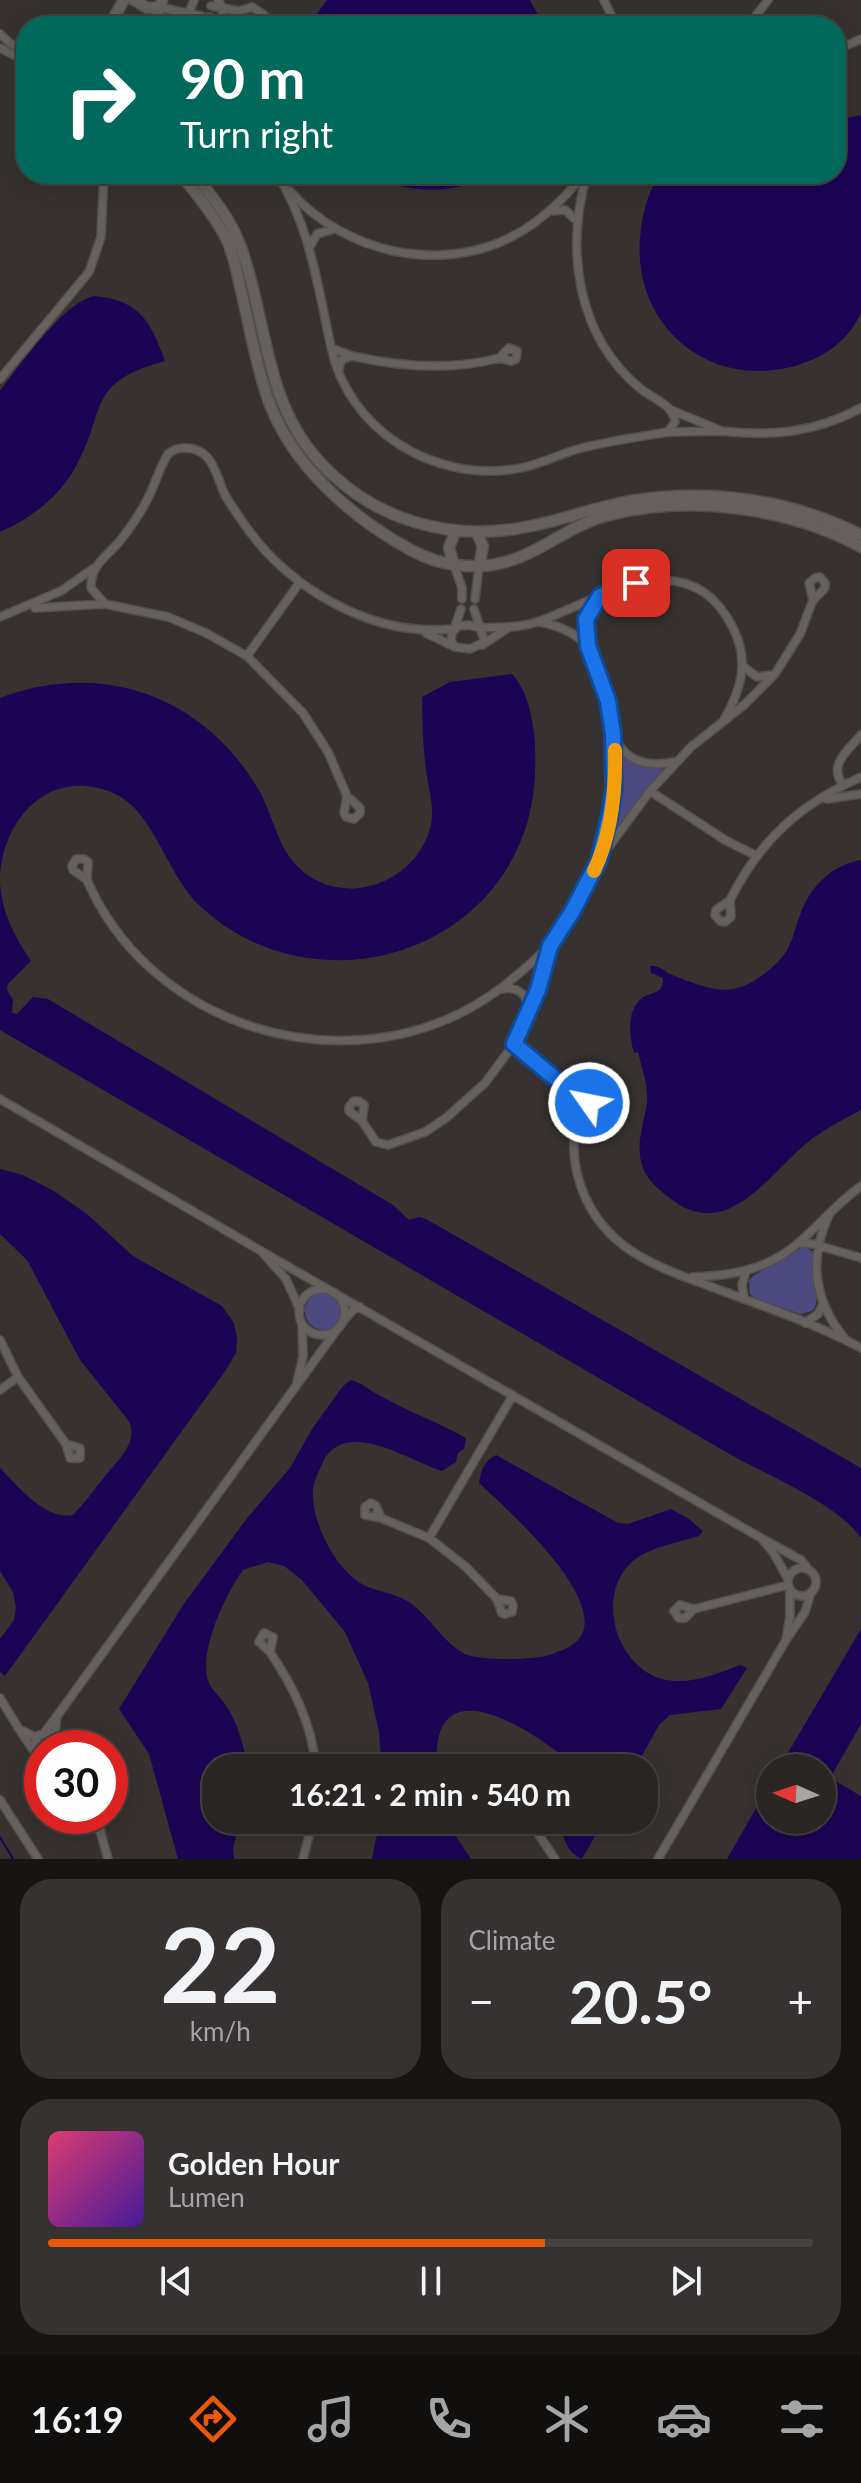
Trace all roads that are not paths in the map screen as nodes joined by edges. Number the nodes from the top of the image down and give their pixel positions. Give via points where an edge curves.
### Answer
1 (134, 0) edge
2 (191, 0) edge
3 (218, 0) edge
4 (768, 0) edge
5 (161, 3) edge
6 (253, 3) edge
7 (223, 9) junction
8 (239, 11) junction
9 (187, 13) junction
10 (176, 16) edge
11 (194, 16) edge
12 (222, 16) edge
13 (238, 16) edge
14 (756, 16) edge
15 (0, 34) edge
16 (16, 46) edge
17 (104, 184) edge
18 (188, 184) edge
19 (201, 184) edge
20 (281, 184) edge
21 (285, 184) edge
22 (577, 184) edge
23 (583, 184) edge
24 (567, 196) junction
25 (580, 202) junction
26 (551, 211) junction
27 (318, 218) junction
28 (577, 222) junction
29 (302, 228) junction
30 (336, 229) junction
31 (309, 248) junction
32 (331, 348) junction
33 (352, 356) junction
34 (499, 358) dead end
35 (339, 371) junction
36 (0, 379) edge
37 (861, 408) edge
38 (669, 409) junction
39 (722, 431) junction
40 (668, 432) junction
41 (455, 532) junction
42 (477, 533) junction
43 (861, 535) edge
44 (861, 547) edge
45 (454, 565) junction
46 (95, 566) junction
47 (479, 566) junction
48 (300, 582) junction
49 (462, 588) junction
50 (475, 588) junction
51 (600, 596) junction
52 (462, 599) dead end
53 (475, 599) dead end
54 (813, 600) dead end
55 (105, 604) junction
56 (461, 609) dead end
57 (474, 609) dead end
58 (23, 610) junction
59 (0, 617) edge
60 (538, 622) junction
61 (510, 626) junction
62 (480, 628) junction
63 (454, 629) junction
64 (424, 632) junction
65 (482, 645) junction
66 (588, 646) junction
67 (456, 647) junction
68 (247, 656) junction
69 (744, 667) junction
70 (775, 674) junction
71 (724, 720) junction
72 (613, 734) junction
73 (861, 735) edge
74 (674, 762) junction
75 (861, 777) edge
76 (843, 785) junction
77 (650, 791) junction
78 (861, 794) edge
79 (347, 796) dead end
80 (821, 800) junction
81 (755, 855) junction
82 (599, 860) junction
83 (87, 880) dead end
84 (730, 900) dead end
85 (550, 946) junction
86 (501, 989) junction
87 (529, 1012) junction
88 (514, 1044) junction
89 (575, 1095) junction
90 (0, 1099) edge
91 (579, 1113) junction
92 (362, 1121) dead end
93 (861, 1186) edge
94 (832, 1209) junction
95 (798, 1243) junction
96 (818, 1246) junction
97 (261, 1251) junction
98 (861, 1258) edge
99 (746, 1271) junction
100 (686, 1277) junction
101 (335, 1292) junction
102 (744, 1299) junction
103 (823, 1304) junction
104 (360, 1307) junction
105 (300, 1310) junction
106 (302, 1322) junction
107 (805, 1323) junction
108 (341, 1324) junction
109 (0, 1340) edge
110 (847, 1341) junction
111 (861, 1348) edge
112 (18, 1377) junction
113 (0, 1390) edge
114 (290, 1395) junction
115 (513, 1395) junction
116 (66, 1444) dead end
117 (381, 1518) dead end
118 (429, 1538) junction
119 (761, 1538) junction
120 (808, 1569) junction
121 (789, 1584) junction
122 (811, 1592) junction
123 (497, 1599) dead end
124 (694, 1609) dead end
125 (786, 1640) junction
126 (270, 1652) dead end
127 (0, 1698) edge
128 (57, 1716) junction
129 (19, 1729) junction
130 (24, 1730) edge
131 (44, 1730) edge
132 (60, 1730) edge
133 (24, 1736) edge
134 (314, 1754) edge
135 (0, 1800) edge
136 (101, 1834) edge
137 (309, 1834) edge
138 (538, 1834) edge
139 (38, 1859) edge
140 (108, 1859) edge
141 (303, 1859) edge
142 (555, 1859) edge
143 (658, 1859) edge

1 - 5 street via 147,8
2 - 7 street
2 - 9 street
3 - 7 street
4 - 14 street
5 - 9 street
6 - 8 street
7 - 8 street
7 - 12 street
8 - 13 street
9 - 10 street
9 - 11 street
15 - 16 street
17 - 36 street via 101,237 89,272
18 - 45 street via 234,257 261,378 298,453 329,490 371,525 423,557
19 - 41 street via 239,243 279,396 315,457 369,503 406,520
20 - 29 street
21 - 27 street
22 - 24 street
23 - 25 street
24 - 25 street
24 - 26 street
25 - 28 street
26 - 28 street via 565,210
26 - 30 street via 513,236 450,253 389,250
27 - 29 street via 308,219
27 - 30 street
28 - 38 street via 580,288 598,338 626,375
29 - 31 street
30 - 31 street via 317,234
31 - 32 street
32 - 33 street
32 - 35 street
33 - 34 street via 423,366
33 - 35 street via 341,360
35 - 40 street via 359,407 383,433 413,453 454,468 515,469 582,448
37 - 39 street via 818,427 788,433
38 - 39 street
38 - 40 street via 675,422
39 - 40 street
41 - 42 street
41 - 45 street via 449,548
42 - 43 street via 534,526 602,506 682,496 793,508
42 - 47 street via 483,546
44 - 47 street via 782,517 677,507 639,509 591,521 521,557
45 - 47 street
45 - 49 street
46 - 48 street via 137,516 168,454 190,448 207,457 243,523
46 - 55 street via 91,588
46 - 58 street
47 - 50 street
48 - 64 street via 348,610
48 - 68 street
49 - 50 street
49 - 52 street
50 - 53 street
51 - 60 street
51 - 66 street via 586,619
51 - 69 street via 651,580 693,587 729,619
54 - 70 street
55 - 58 street
55 - 68 street via 168,617
56 - 63 street
57 - 62 street
58 - 59 street
60 - 61 street
60 - 66 street via 563,629
61 - 62 street
61 - 65 street
62 - 63 street
62 - 65 street
63 - 64 street
63 - 67 street
64 - 67 street
65 - 67 street
66 - 72 street via 608,701
68 - 79 street via 303,713
69 - 70 street via 757,677
69 - 71 street
70 - 71 street
71 - 74 street
72 - 74 street via 619,747 638,761
72 - 82 street via 614,788
73 - 76 street via 837,765 836,776
74 - 77 street
75 - 76 street
76 - 80 street
77 - 81 street
77 - 82 street
78 - 80 street
80 - 81 street via 799,813
81 - 84 street
82 - 85 street
83 - 86 street via 127,945 168,983 221,1015 283,1036 336,1041 395,1036 450,1018
85 - 86 street
85 - 87 street
86 - 87 street via 523,993
87 - 88 street
88 - 89 street
88 - 92 street via 469,1100 425,1132 381,1144 371,1139
89 - 91 street
89 - 91 street via 584,1091 591,1099
90 - 97 street
91 - 100 street via 574,1159 594,1214 637,1255
93 - 94 street
94 - 95 street
94 - 96 street
95 - 96 street
95 - 99 street
96 - 98 street
96 - 103 street via 816,1279
97 - 101 street
97 - 105 street via 286,1279
99 - 100 street
99 - 102 street
100 - 102 street
101 - 104 street
101 - 105 street via 312,1291
101 - 108 street via 345,1310
102 - 107 street
103 - 107 street
103 - 110 street
104 - 108 street
104 - 115 street
105 - 106 street
106 - 108 street via 311,1332 324,1334
106 - 114 street via 303,1356
107 - 110 street
108 - 114 street
109 - 112 street
110 - 111 street
112 - 113 street
112 - 116 street
114 - 128 street
115 - 118 street
115 - 119 street
117 - 118 street
118 - 123 street
119 - 120 street
119 - 121 street
120 - 121 street via 797,1568
120 - 122 street via 816,1578
121 - 122 street via 800,1596
121 - 124 street
121 - 125 street
122 - 125 street
125 - 143 street
126 - 134 street via 303,1710
127 - 129 street
128 - 131 street
128 - 132 street
129 - 130 street
129 - 133 street
135 - 139 street
136 - 140 street
137 - 141 street
138 - 142 street

